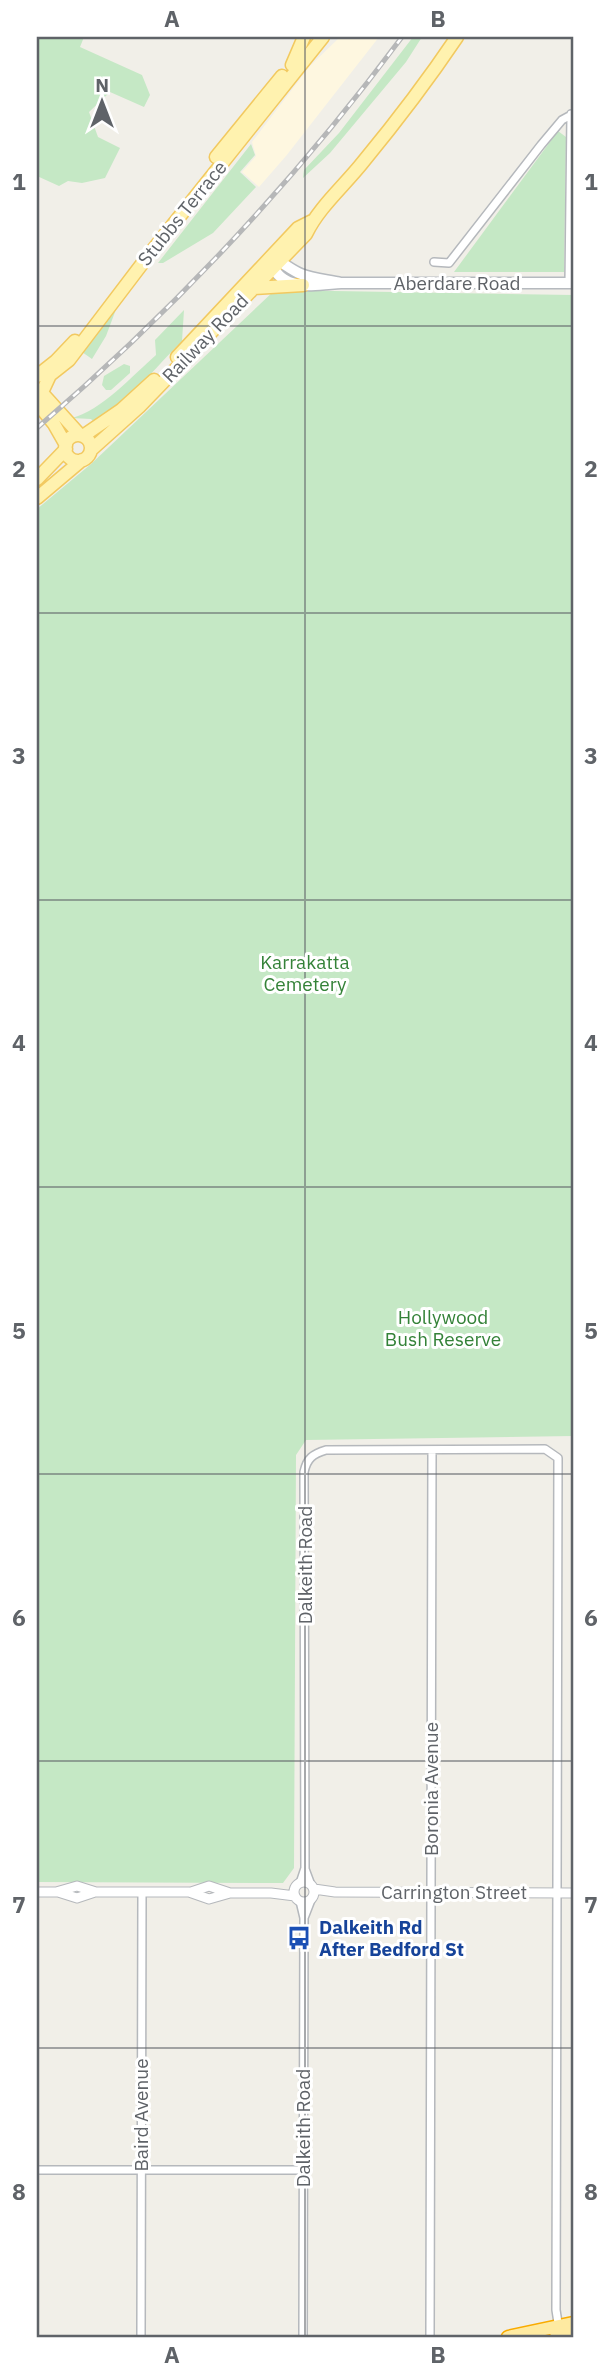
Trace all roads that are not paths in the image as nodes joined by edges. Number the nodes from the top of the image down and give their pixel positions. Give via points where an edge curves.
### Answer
1 (304, 37) edge
2 (313, 37) edge
3 (323, 37) edge
4 (457, 37) edge
5 (292, 65) junction
6 (572, 114) edge
7 (274, 262) junction
8 (434, 262) dead end
9 (341, 283) junction
10 (571, 283) edge
11 (303, 285) junction
12 (254, 288) junction
13 (39, 391) edge
14 (81, 435) junction
15 (66, 447) junction
16 (87, 455) junction
17 (37, 479) edge
18 (37, 498) edge
19 (432, 1450) junction
20 (305, 1868) junction
21 (37, 1892) edge
22 (142, 1892) junction
23 (298, 1892) junction
24 (430, 1892) junction
25 (312, 1893) junction
26 (557, 1893) junction
27 (573, 1893) edge
28 (304, 1918) junction
29 (37, 2170) edge
30 (141, 2170) junction
31 (303, 2170) junction
32 (573, 2323) edge
33 (562, 2333) edge
34 (141, 2337) edge
35 (303, 2337) edge
36 (430, 2337) edge
37 (508, 2337) edge

1 - 5 main road
2 - 5 main road, Stubbs Terrace
3 - 13 main road, Stubbs Terrace via 69,360
4 - 7 main road, Railway Road via 415,97 312,221 298,228
5 - 13 main road, Stubbs Terrace via 56,361
6 - 8 street via 548,136 449,263
6 - 10 street
7 - 9 main road, Aberdare Road via 308,277
7 - 11 main road, Aberdare Road via 280,277
7 - 12 main road, Railway Road
7 - 14 main road, Railway Road via 159,376 121,410
9 - 10 main road, Aberdare Road
9 - 11 main road, Aberdare Road
11 - 12 main road
12 - 16 main road, Railway Road
13 - 14 main road
13 - 15 main road
14 - 15 main road via 69,439
14 - 16 main road via 90,441
15 - 16 main road via 72,459
15 - 17 main road
16 - 18 main road, Railway Road
19 - 20 street, Dalkeith Road via 326,1450 313,1454 307,1462
19 - 24 street, Boronia Avenue
19 - 26 street via 545,1449 558,1458
20 - 23 street, Dalkeith Road
20 - 25 street, Dalkeith Road
21 - 22 street via 77,1886 96,1892
22 - 23 street via 189,1892 209,1886 230,1893
22 - 30 street, Baird Avenue
23 - 25 street
23 - 25 street, Carrington Street via 306,1902
23 - 28 street, Dalkeith Road
24 - 25 street, Carrington Street
24 - 26 street, Carrington Street
24 - 36 street, Boronia Avenue
25 - 28 street, Dalkeith Road
26 - 27 street, Carrington Street
26 - 33 street via 556,2310
28 - 31 street, Dalkeith Road
29 - 30 street
30 - 31 street
30 - 34 street, Baird Avenue
31 - 35 street, Dalkeith Road
32 - 33 highway
33 - 37 highway

